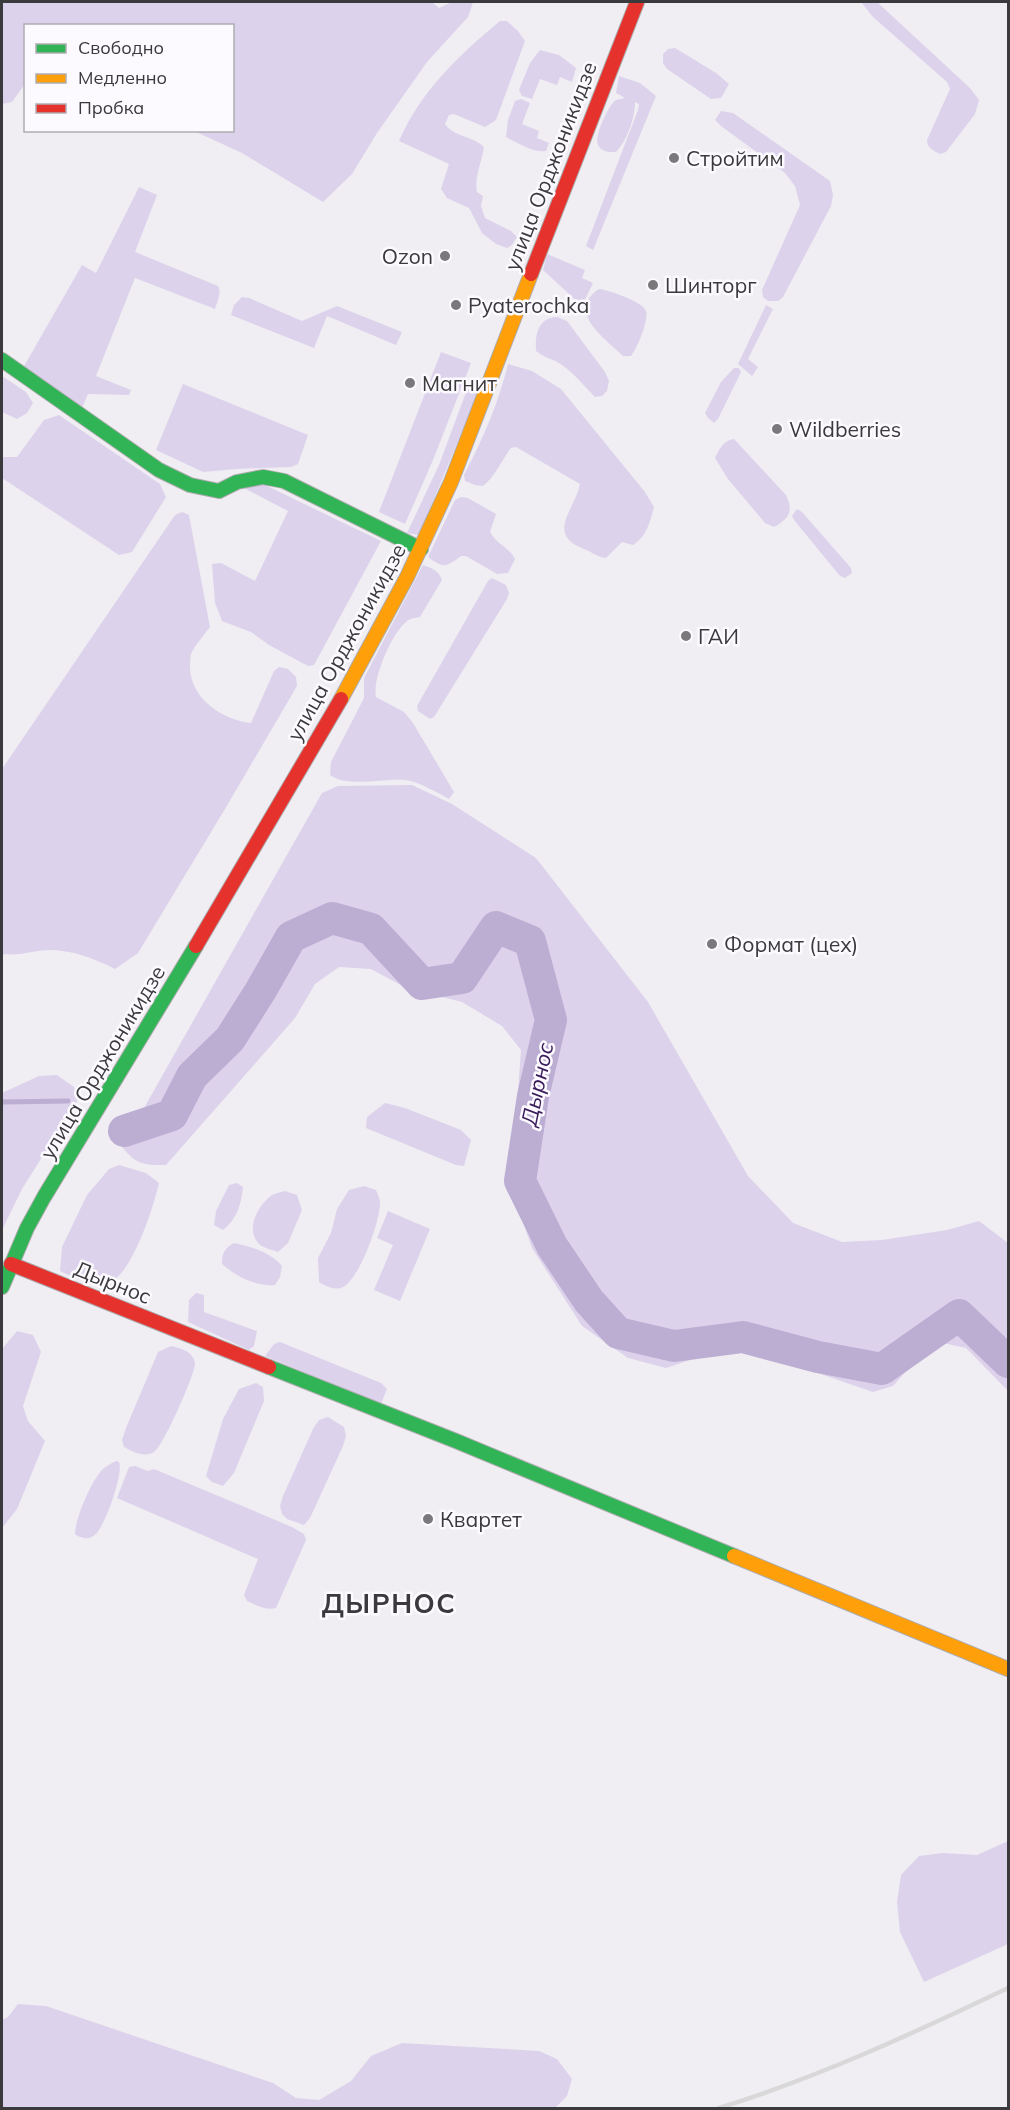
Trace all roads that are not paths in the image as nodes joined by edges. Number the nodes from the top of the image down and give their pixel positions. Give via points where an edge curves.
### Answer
1 (637, 2) edge
2 (2, 360) edge
3 (421, 549) junction
4 (11, 1264) junction
5 (2, 1287) edge
6 (1008, 1668) edge

1 - 3 street, улица Орджоникидзе via 451,482
2 - 3 street via 159,470 190,485 219,491 237,482 263,477 284,481
3 - 4 street, улица Орджоникидзе via 329,721 44,1197
4 - 5 street, улица Орджоникидзе
4 - 6 street, Дырнос via 533,1472

